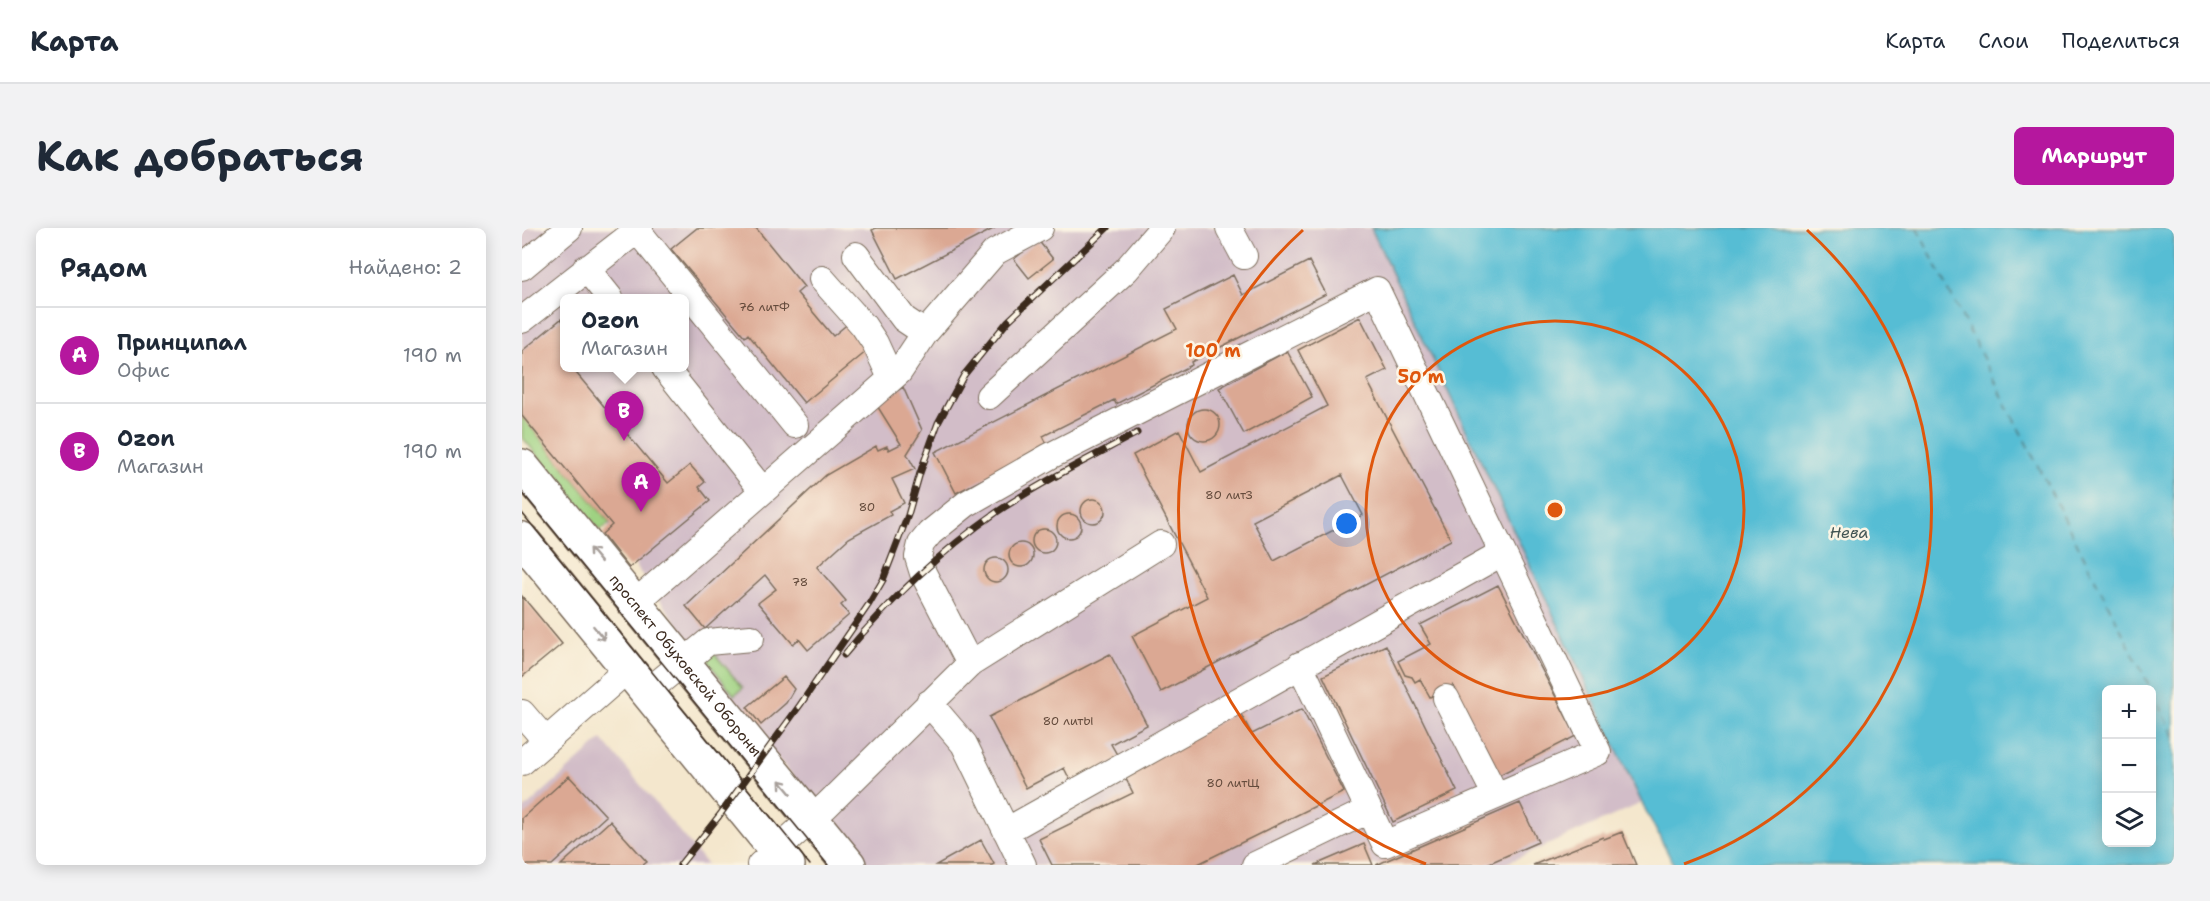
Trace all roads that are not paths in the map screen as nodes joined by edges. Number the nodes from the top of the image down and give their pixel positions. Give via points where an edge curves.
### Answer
1 (569, 228) edge
2 (1040, 228) edge
3 (1162, 228) edge
4 (1229, 228) edge
5 (639, 229) edge
6 (856, 255) dead end
7 (1244, 256) dead end
8 (522, 267) edge
9 (586, 268) junction
10 (822, 279) dead end
11 (607, 294) edge
12 (522, 320) edge
13 (926, 333) junction
14 (668, 372) edge
15 (891, 378) junction
16 (989, 396) dead end
17 (795, 425) dead end
18 (522, 466) edge
19 (763, 491) junction
20 (522, 539) edge
21 (1161, 544) dead end
22 (1502, 553) junction
23 (636, 603) junction
24 (751, 638) dead end
25 (683, 663) junction
26 (970, 664) junction
27 (1300, 665) junction
28 (637, 681) junction
29 (1446, 698) dead end
30 (929, 703) junction
31 (522, 713) edge
32 (546, 741) junction
33 (522, 762) edge
34 (1496, 796) junction
35 (1369, 810) junction
36 (811, 819) junction
37 (1006, 831) junction
38 (775, 860) edge
39 (849, 865) edge
40 (1023, 865) edge
41 (1256, 865) edge

1 - 8 lane
2 - 13 lane via 995,252
3 - 16 lane via 1126,270
4 - 7 lane
5 - 9 lane
5 - 17 lane
6 - 13 lane via 904,319
9 - 11 lane
9 - 12 lane
10 - 15 lane via 863,325
13 - 15 lane
14 - 19 lane
15 - 19 lane
23 -> 18 main road, проспект Обуховской Обороны
19 - 23 lane
20 -> 28 main road
21 - 26 lane
22 - 26 lane via 1377,290 1050,456 966,504 930,533 921,544 918,557
22 - 27 lane
22 - 34 lane via 1598,753
23 - 25 main road, проспект Обуховской Обороны
24 - 25 lane via 708,642
25 - 28 lane
36 -> 25 main road, проспект Обуховской Обороны
26 - 30 lane
27 - 35 lane
27 - 37 lane
28 - 32 lane
28 - 38 main road
29 - 34 lane
30 - 36 lane
30 - 37 lane via 964,744
31 - 32 lane
32 - 33 lane
34 - 35 lane via 1385,844
35 - 41 lane
36 - 38 lane
36 - 39 main road, проспект Обуховской Обороны
37 - 40 lane

